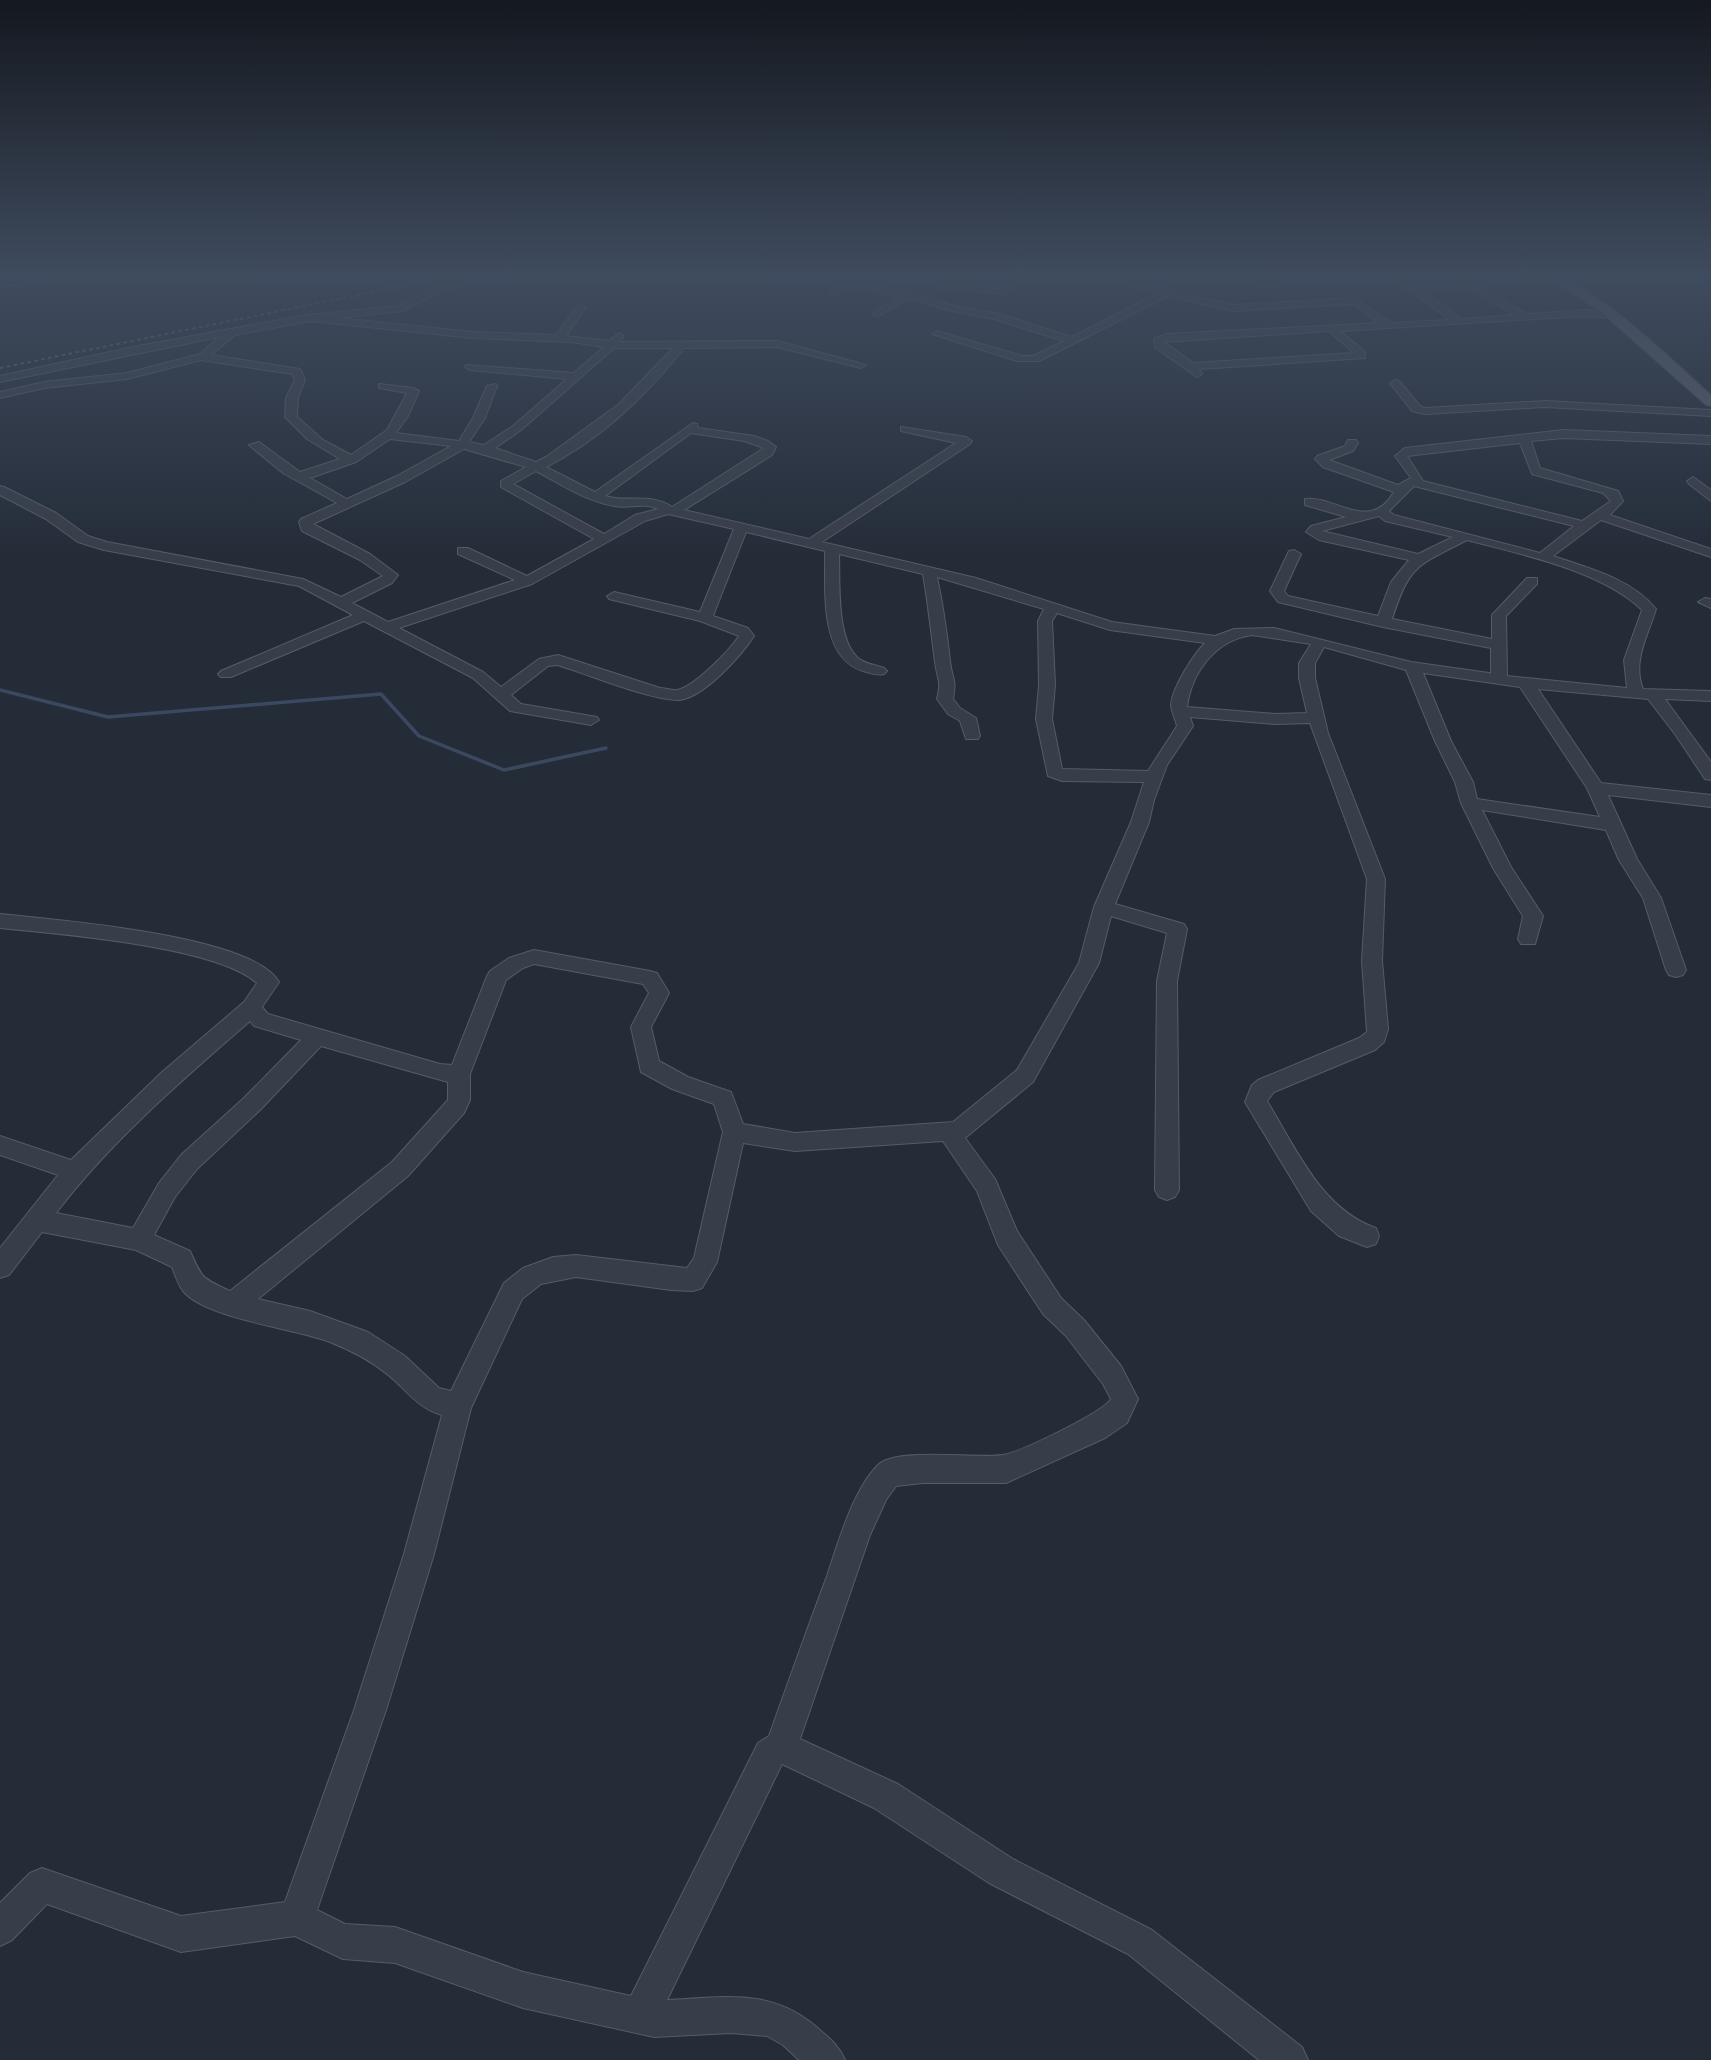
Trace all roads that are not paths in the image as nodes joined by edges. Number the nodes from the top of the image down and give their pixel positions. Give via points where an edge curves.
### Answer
1 (49, 368) edge
2 (157, 368) edge
3 (275, 368) edge
4 (482, 368) edge
5 (587, 368) edge
6 (663, 368) edge
7 (1191, 368) edge
8 (1215, 368) edge
9 (1673, 368) edge
10 (577, 377) junction
11 (0, 379) edge
12 (1395, 383) dead end
13 (383, 386) dead end
14 (492, 386) dead end
15 (0, 395) edge
16 (1711, 402) edge
17 (1711, 414) edge
18 (905, 429) dead end
19 (391, 436) junction
20 (1522, 439) junction
21 (1711, 440) edge
22 (1352, 443) dead end
23 (462, 444) junction
24 (255, 445) dead end
25 (488, 448) junction
26 (352, 459) junction
27 (538, 467) junction
28 (299, 477) junction
29 (1693, 481) dead end
30 (1413, 482) junction
31 (0, 490) edge
32 (1401, 490) junction
33 (596, 496) junction
34 (1711, 497) edge
35 (1310, 502) dead end
36 (346, 503) junction
37 (671, 511) junction
38 (1381, 511) junction
39 (1601, 516) junction
40 (1360, 517) junction
41 (1584, 525) junction
42 (742, 527) junction
43 (1465, 536) junction
44 (603, 539) junction
45 (812, 543) junction
46 (832, 548) junction
47 (463, 551) dead end
48 (1711, 553) edge
49 (1294, 554) dead end
50 (1542, 558) junction
51 (1421, 559) junction
52 (929, 571) junction
53 (527, 581) junction
54 (1532, 581) dead end
55 (614, 596) dead end
56 (342, 602) junction
57 (1053, 607) junction
58 (365, 615) junction
59 (705, 618) junction
60 (1383, 623) junction
61 (386, 626) junction
62 (1215, 640) junction
63 (1320, 642) junction
64 (1501, 645) junction
65 (1412, 666) junction
66 (879, 671) dead end
67 (226, 674) dead end
68 (1499, 679) junction
69 (1525, 682) junction
70 (1645, 695) junction
71 (500, 696) junction
72 (1711, 696) edge
73 (1180, 711) junction
74 (1317, 718) junction
75 (591, 720) dead end
76 (972, 736) dead end
77 (1709, 772) edge
78 (1154, 777) junction
79 (1596, 788) junction
80 (1711, 801) edge
81 (1470, 803) junction
82 (1613, 825) junction
83 (1104, 907) junction
84 (0, 921) edge
85 (1528, 939) dead end
86 (1676, 970) dead end
87 (251, 1008) junction
88 (317, 1037) junction
89 (460, 1074) junction
90 (734, 1132) junction
91 (951, 1132) junction
92 (0, 1145) edge
93 (75, 1171) junction
94 (1167, 1190) dead end
95 (35, 1220) junction
96 (1367, 1236) dead end
97 (139, 1240) junction
98 (0, 1266) edge
99 (232, 1305) junction
100 (458, 1406) junction
101 (780, 1747) junction
102 (297, 1918) junction
103 (0, 1928) edge
104 (640, 2016) junction
105 (826, 2060) edge
106 (1289, 2060) edge

1 - 11 street
2 - 15 street
3 - 26 street via 296,372 300,380 292,398 292,420 332,451
4 - 10 street
5 - 10 street
6 - 27 street via 614,417
7 - 8 street
9 - 16 main road
10 - 25 street
12 - 17 street via 1416,409 1424,411 1545,404
13 - 19 street via 414,391
14 - 23 street
18 - 45 street via 966,441
19 - 23 street
19 - 26 street
20 - 21 street via 1564,434
20 - 30 street via 1405,452 1401,456 1418,477
20 - 39 street via 1530,448 1536,471 1614,494 1617,501
22 - 32 street via 1321,458
23 - 25 street
23 - 36 street via 401,479
24 - 28 street
25 - 27 street
26 - 28 street
27 - 33 street
27 - 44 street via 506,486
28 - 36 street
29 - 34 street
30 - 32 street
30 - 41 street
31 - 56 street via 93,543 291,580
32 - 38 street
33 - 37 street via 616,503 652,500
33 - 37 street via 691,428 763,441 770,447
35 - 40 street
36 - 56 street via 305,525 391,575
37 - 42 street
37 - 44 street via 640,518
38 - 40 street
38 - 43 street via 1390,519
39 - 41 street
39 - 48 street
40 - 51 street via 1313,532
41 - 50 street
42 - 45 street
42 - 59 street
43 - 50 street
43 - 51 street
44 - 53 street
45 - 46 street
46 - 52 street
46 - 66 street via 832,596 841,642 855,663
47 - 53 street
49 - 60 street via 1278,591 1283,599
50 - 70 street via 1607,580 1648,605 1634,644 1631,681
51 - 60 street via 1398,581
52 - 57 street
52 - 76 street via 949,680 945,699 954,711 968,718
53 - 61 street
54 - 64 street via 1499,615
55 - 59 street
56 - 58 street
57 - 62 street via 1117,628
57 - 78 street via 1045,621 1044,719 1054,772 1062,776
58 - 61 street
58 - 67 street
59 - 71 street via 747,636 736,652 686,693 658,692 558,660 544,662
60 - 64 street
61 - 71 street via 478,676
62 - 63 street via 1235,632 1258,631
62 - 73 street via 1199,660 1180,700
63 - 65 street
63 - 74 street via 1307,669
64 - 68 street
65 - 68 street
65 - 81 street
68 - 69 street
69 - 70 street
69 - 79 street
70 - 72 street
70 - 77 street via 1682,731
71 - 75 street via 516,708
73 - 74 street
73 - 78 street via 1185,726
74 - 96 street via 1376,879 1372,961 1377,1036 1266,1086 1256,1102 1319,1204 1348,1229
78 - 83 street
79 - 80 street
79 - 82 street
81 - 82 street
81 - 85 street via 1510,883 1530,907 1533,916
82 - 86 street via 1652,898
83 - 91 street via 1089,963 1025,1076
83 - 94 street via 1177,929 1167,981
84 - 87 street via 205,950 266,975 269,982
87 - 88 street via 261,1020
87 - 93 street via 169,1079
88 - 89 street via 440,1073
88 - 97 street via 189,1162
89 - 90 street via 496,976 516,963 534,957 650,978 659,993 641,1027 649,1066 723,1098
89 - 99 street via 456,1107 400,1169
90 - 91 street via 794,1142
90 - 100 street via 700,1273 684,1280 594,1267 564,1268 523,1280 513,1290
91 - 101 street via 987,1186 1007,1237 1052,1306 1112,1375 1125,1399 1117,1414 1095,1428 1006,1469 889,1473 857,1531
92 - 93 street
93 - 95 street
95 - 97 street
95 - 98 street
97 - 99 street via 181,1259 197,1288
99 - 100 street via 310,1323 359,1341 397,1365 432,1399
100 - 102 street via 419,1554 370,1710
101 - 104 street via 769,1754
101 - 106 street via 886,1796 1001,1871 1140,1942
102 - 103 street via 181,1934 42,1885
102 - 104 street via 343,1941 395,1945 523,1990
104 - 105 street via 767,2018 782,2022

